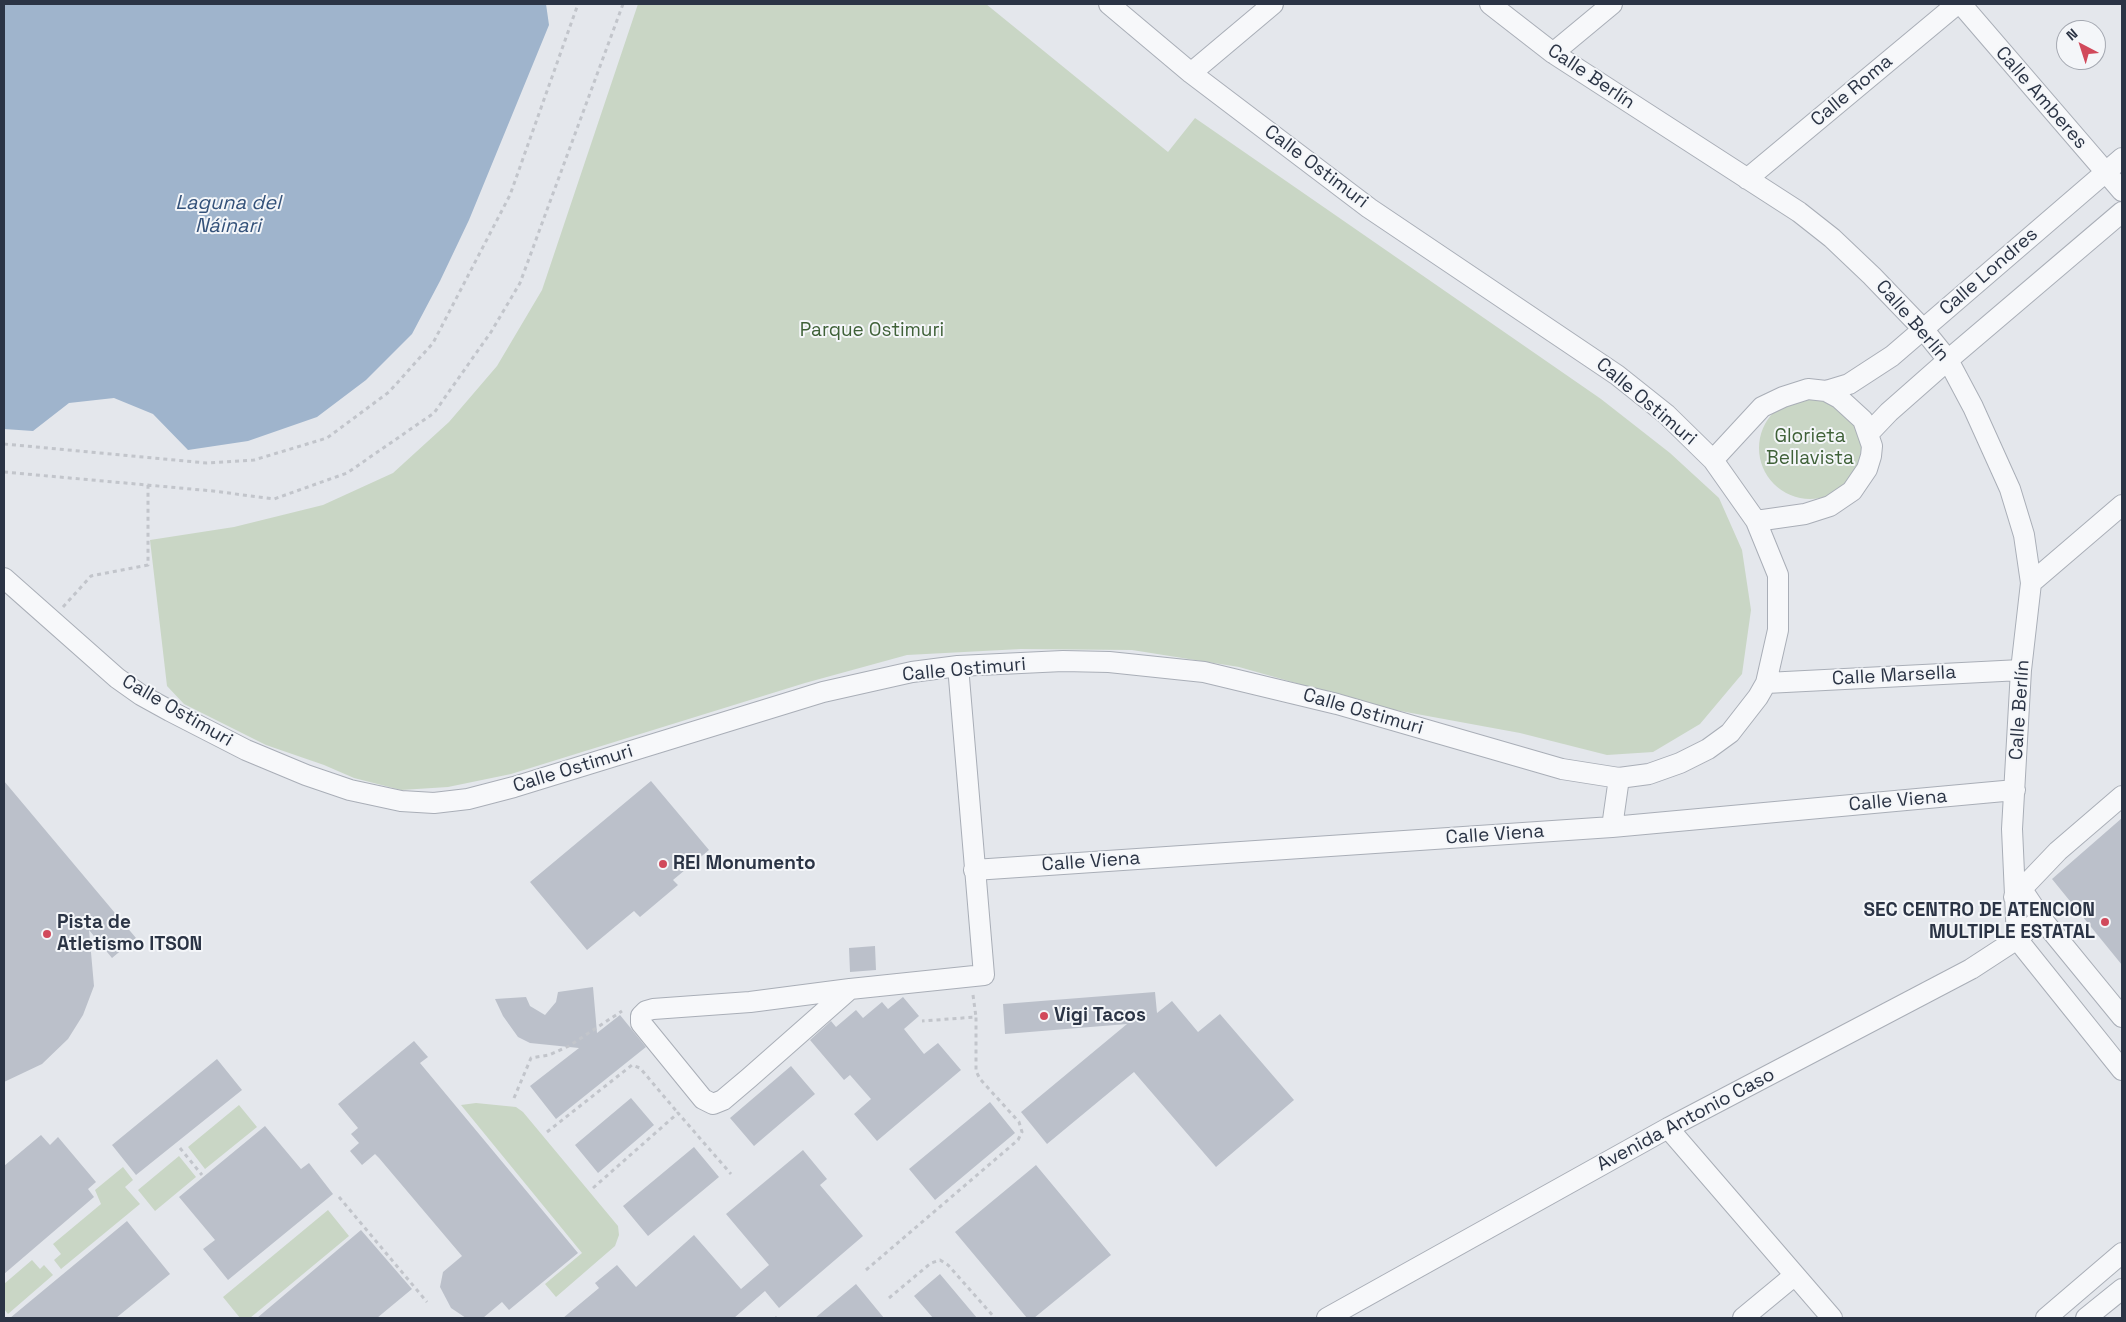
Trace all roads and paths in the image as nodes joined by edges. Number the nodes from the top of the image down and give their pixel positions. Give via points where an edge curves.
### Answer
1 (578, 4) edge
2 (623, 4) edge
3 (1108, 4) edge
4 (1273, 4) edge
5 (1490, 4) edge
6 (1612, 4) edge
7 (1957, 4) edge
8 (1961, 4) edge
9 (1553, 53) junction
10 (1191, 73) junction
11 (2122, 158) edge
12 (2106, 172) junction
13 (1747, 179) junction
14 (2122, 191) edge
15 (2122, 212) edge
16 (1923, 329) junction
17 (1948, 360) junction
18 (1826, 391) junction
19 (1869, 433) junction
20 (4, 444) edge
21 (1713, 460) junction
22 (4, 472) edge
23 (148, 485) junction
24 (2122, 505) edge
25 (1756, 521) junction
26 (4, 578) edge
27 (2031, 583) junction
28 (53, 620) junction
29 (958, 666) junction
30 (2021, 670) junction
31 (1766, 683) junction
32 (1619, 778) junction
33 (2015, 790) junction
34 (2122, 796) edge
35 (1612, 827) junction
36 (974, 870) junction
37 (2017, 889) junction
38 (2041, 918) junction
39 (2017, 939) junction
40 (850, 989) junction
41 (641, 1016) junction
42 (2122, 1017) edge
43 (922, 1021) dead end
44 (2122, 1070) edge
45 (514, 1098) dead end
46 (678, 1113) junction
47 (1668, 1128) junction
48 (547, 1132) dead end
49 (180, 1148) dead end
50 (731, 1174) dead end
51 (202, 1175) dead end
52 (593, 1188) dead end
53 (339, 1197) dead end
54 (2122, 1253) edge
55 (866, 1270) dead end
56 (1795, 1275) junction
57 (2122, 1289) edge
58 (889, 1298) dead end
59 (2069, 1299) junction
60 (428, 1302) dead end
61 (995, 1318) edge
62 (1327, 1318) edge
63 (1743, 1318) edge
64 (1832, 1318) edge
65 (2046, 1318) edge
66 (2085, 1318) edge

1 - 20 path via 510,195 433,342 389,392 327,438 254,460 207,463
2 - 23 path via 520,283 491,332 434,413 347,473 274,499
3 - 10 street, Calle Ostimuri
4 - 10 street
5 - 9 street, Calle Berlín
6 - 9 street
7 - 13 street, Calle Roma
8 - 12 street, Calle Amberes
9 - 13 street, Calle Berlín
10 - 21 street, Calle Ostimuri via 1369,208 1617,374 1666,414
11 - 12 street, Calle Londres
12 - 14 street, Calle Amberes
12 - 16 street, Calle Londres
13 - 16 street, Calle Berlín via 1799,212 1832,238
15 - 17 street
16 - 17 street, Calle Berlín
16 - 18 street, Calle Londres via 1869,373
17 - 19 street
17 - 27 street, Calle Berlín via 2010,489 2024,535
18 - 19 street via 1858,413
18 - 21 street, Calle Londres via 1808,389 1762,407
19 - 25 street via 1872,446 1867,469 1852,491 1805,514
21 - 25 street, Calle Ostimuri
22 - 23 path
23 - 28 path via 148,565 91,576
24 - 27 street
25 - 31 street, Calle Ostimuri via 1778,575 1778,630
26 - 28 street, Calle Ostimuri
27 - 30 street, Calle Berlín
28 - 29 street, Calle Ostimuri via 141,695 246,750 350,790 418,802 468,799 823,692 912,672
29 - 32 street, Calle Ostimuri via 1063,661 1155,665 1204,672 1337,704 1562,769
29 - 36 street
30 - 31 street, Calle Marsella
30 - 33 street, Calle Berlín
31 - 32 street, Calle Ostimuri via 1735,727 1708,749 1649,774
32 - 35 street
33 - 35 street, Calle Viena
33 - 37 street, Calle Berlín via 2012,829
34 - 37 street
35 - 36 street, Calle Viena
36 - 40 street via 984,975
37 - 38 street
37 - 39 street, Calle Berlín
38 - 39 street, Avenida Antonio Caso
38 - 42 street
39 - 44 street
39 - 47 street, Avenida Antonio Caso via 1971,969
40 - 41 street via 750,1002 653,1009
40 - 41 street via 723,1100 713,1104 703,1099 645,1031
41 - 45 path via 626,1009 569,1046 531,1058
43 - 55 path via 976,1017 976,1071 1019,1122 1022,1132 1018,1140
46 - 48 path via 640,1068 632,1065
46 - 50 path
46 - 52 path
47 - 56 street
47 - 62 street, Avenida Antonio Caso
49 - 51 path
53 - 60 path
54 - 59 street
56 - 63 street
56 - 64 street
57 - 66 street
58 - 61 path via 931,1263 940,1260
59 - 65 street
59 - 66 street

